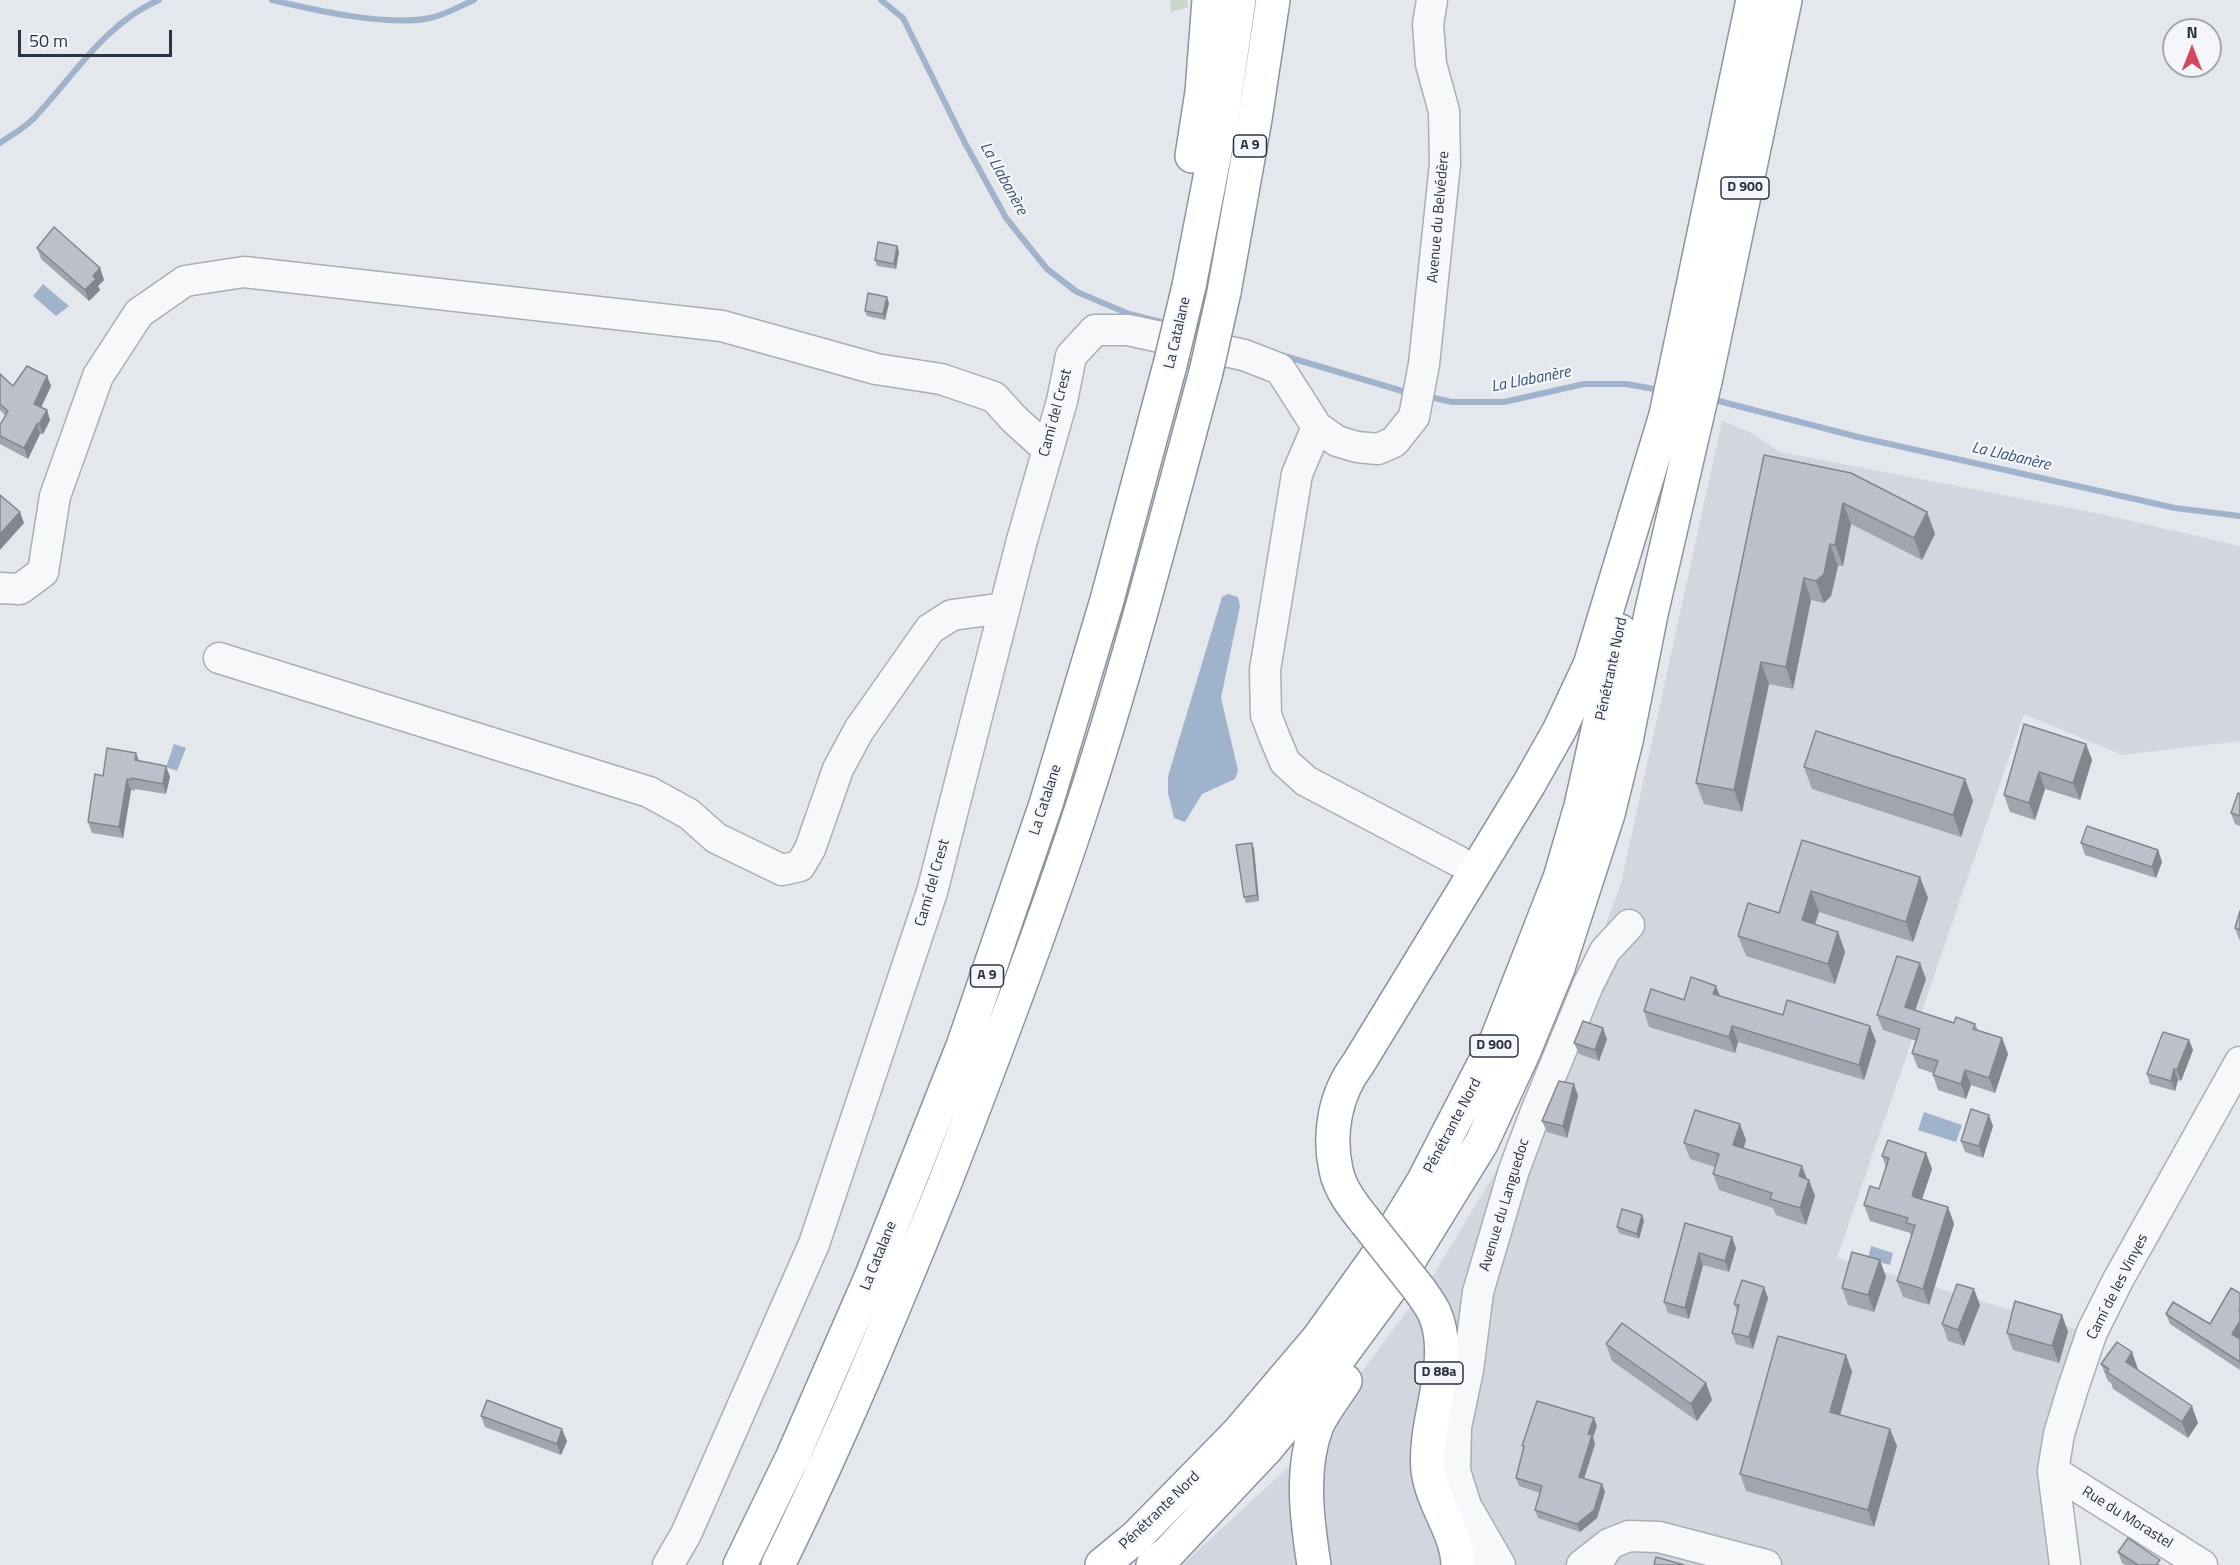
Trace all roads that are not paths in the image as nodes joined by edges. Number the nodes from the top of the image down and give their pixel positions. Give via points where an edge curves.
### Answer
1 (1209, 0) edge
2 (1239, 0) edge
3 (1273, 0) edge
4 (1432, 0) edge
5 (1753, 0) edge
6 (1785, 0) edge
7 (1180, 285) junction
8 (1691, 373) junction
9 (1680, 420) junction
10 (1317, 427) junction
11 (1047, 449) junction
12 (0, 588) edge
13 (1005, 608) junction
14 (219, 658) dead end
15 (1458, 861) dead end
16 (1629, 925) dead end
17 (2240, 1062) edge
18 (1482, 1142) junction
19 (2053, 1471) junction
20 (1466, 1506) junction
21 (1603, 1554) edge
22 (668, 1565) edge
23 (740, 1565) edge
24 (778, 1565) edge
25 (1102, 1565) edge
26 (1153, 1565) edge
27 (1314, 1565) edge
28 (1458, 1565) edge
29 (1472, 1565) edge
30 (1500, 1565) edge
31 (1582, 1565) edge
32 (1766, 1565) edge
33 (2065, 1565) edge
34 (2202, 1565) edge

1 - 7 highway
2 - 7 highway, La Catalane / A 9 via 1222,116
3 - 24 highway, A 9, bridge via 1224,292 1206,372 1141,611 1080,813 993,1061 897,1302 825,1470
4 - 10 street, Avenue du Belvédère via 1428,24 1431,64 1444,111 1445,164 1424,364 1414,417 1403,434 1378,449 1337,441
5 - 8 highway, D 900
6 - 8 highway, D 900
7 - 23 highway, La Catalane / A 9, bridge via 1104,611 1047,804 963,1046 876,1264 793,1456
8 - 9 highway, D 900
9 - 18 highway, Pénétrante Nord / D 900 via 1652,615 1608,814 1558,968
9 - 25 highway, Pénétrante Nord / D 900 via 1581,807 1560,878 1497,1039 1423,1182 1381,1251 1318,1339 1239,1432 1136,1537
9 - 28 highway, D 88a, bridge via 1590,665 1560,729 1347,1078 1338,1105 1333,1132 1336,1172 1346,1196 1419,1289 1434,1311 1440,1330 1442,1356 1428,1462 1437,1504 1456,1544
10 - 11 street, Camí del Crest via 1280,369 1244,355 1128,330 1095,330 1071,356
10 - 15 street via 1297,474 1265,670 1266,715 1285,762 1306,781
11 - 12 street via 994,397 941,379 876,369 722,326 244,272 185,281 139,313 98,376 55,496 43,572 20,589
11 - 13 street, Camí del Crest
13 - 14 street via 952,615 930,629 859,730 838,769 810,849 800,866 782,870 716,838 689,814 649,792
13 - 22 street, Camí del Crest via 932,892 814,1244 686,1534
16 - 20 street, Avenue du Languedoc via 1605,951 1534,1113 1478,1292 1456,1427 1455,1471
17 - 19 street, Camí de les Vinyes via 2092,1332 2059,1434
18 - 26 highway, Pénétrante Nord / D 900 via 1400,1275 1319,1385 1266,1449
18 - 27 highway via 1404,1290 1318,1424 1307,1483
19 - 33 street, Camí de les Vinyes
19 - 34 street, Rue du Morastel
20 - 29 street, Avenue du Languedoc
20 - 30 street, Avenue du Languedoc
21 - 31 street
21 - 32 street via 1629,1536 1659,1537

